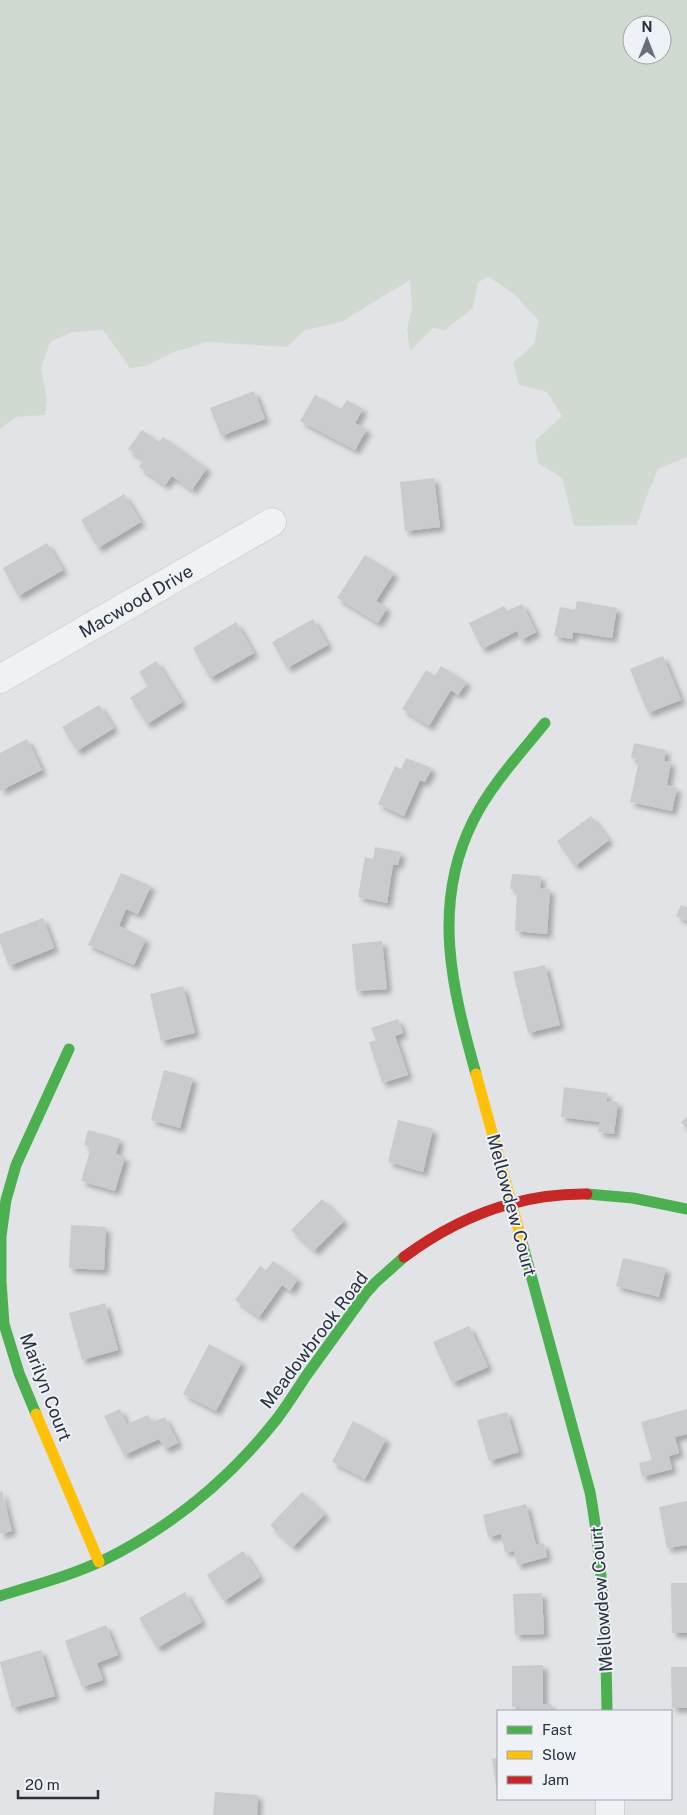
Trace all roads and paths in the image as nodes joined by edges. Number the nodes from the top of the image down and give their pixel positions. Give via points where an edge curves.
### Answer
1 (272, 522) dead end
2 (0, 679) edge
3 (545, 723) dead end
4 (69, 1049) dead end
5 (512, 1202) junction
6 (687, 1209) edge
7 (99, 1562) junction
8 (0, 1596) edge
9 (607, 1710) edge
10 (610, 1800) edge
11 (610, 1815) edge

1 - 2 street, Macwood Drive
3 - 5 street, Mellowdew Court via 472,820 457,860 448,921 451,972 458,1009
4 - 7 street, Marilyn Court via 13,1174 1,1236 1,1282 4,1324 19,1373
5 - 6 street, Meadowbrook Road via 548,1195 599,1194 645,1199
5 - 7 street, Meadowbrook Road via 438,1232 405,1256 374,1284 274,1422 233,1469 191,1505 147,1536
5 - 9 street, Mellowdew Court via 597,1526 605,1601
7 - 8 street, Meadowbrook Road via 58,1579
10 - 11 street

